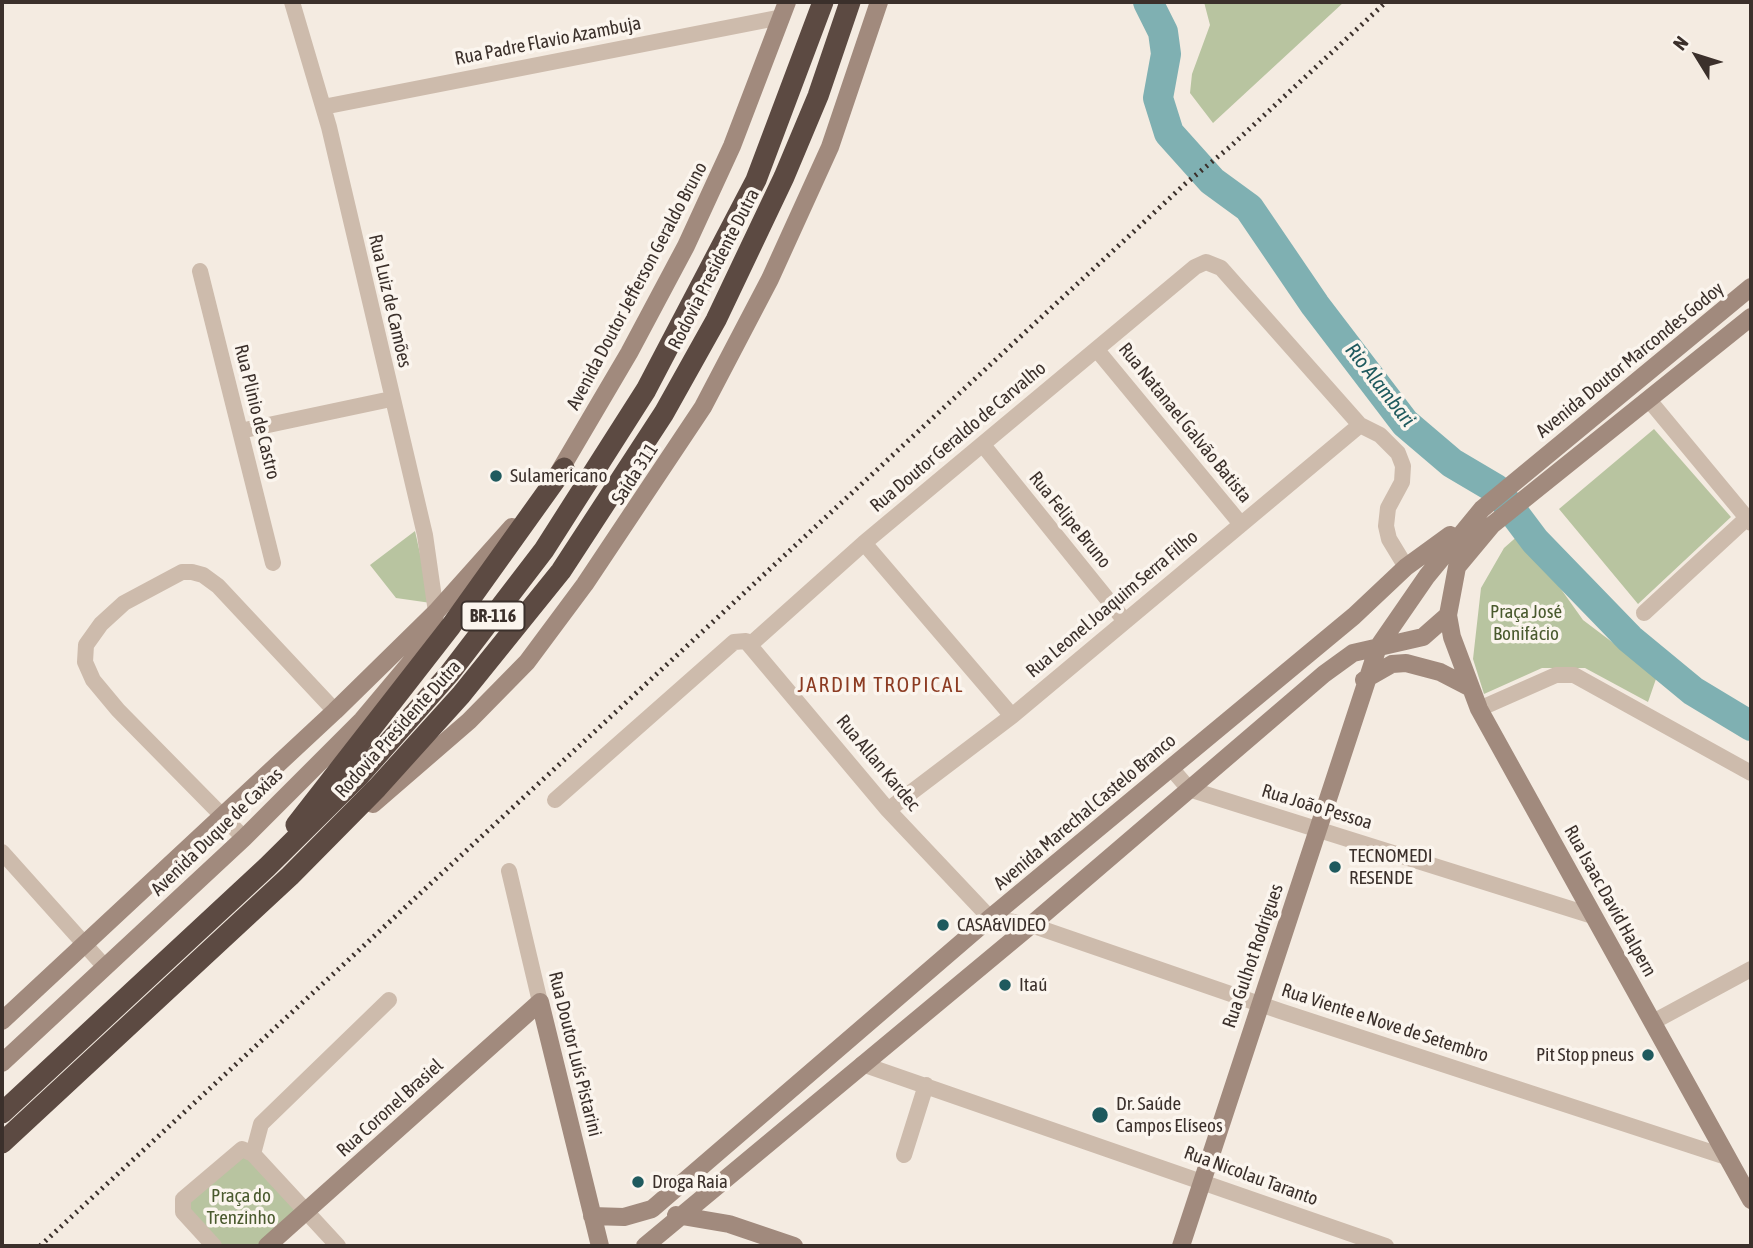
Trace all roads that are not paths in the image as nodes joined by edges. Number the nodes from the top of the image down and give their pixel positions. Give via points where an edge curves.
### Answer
1 (292, 2) edge
2 (823, 2) edge
3 (850, 2) edge
4 (879, 2) edge
5 (784, 9) edge
6 (323, 107) junction
7 (200, 271) dead end
8 (1751, 287) edge
9 (1751, 317) edge
10 (1097, 350) junction
11 (391, 398) junction
12 (1649, 400) junction
13 (1360, 425) junction
14 (240, 432) junction
15 (982, 445) junction
16 (564, 468) junction
17 (1749, 520) edge
18 (1240, 523) junction
19 (1468, 523) junction
20 (864, 543) junction
21 (273, 564) dead end
22 (1406, 567) junction
23 (436, 612) junction
24 (1644, 612) dead end
25 (1448, 614) junction
26 (1125, 621) junction
27 (751, 643) junction
28 (1378, 647) junction
29 (1364, 680) junction
30 (1469, 687) junction
31 (1479, 709) junction
32 (335, 711) junction
33 (1012, 716) junction
34 (1171, 768) junction
35 (1751, 773) edge
36 (1189, 789) junction
37 (555, 800) dead end
38 (888, 810) junction
39 (223, 816) junction
40 (1319, 830) junction
41 (244, 838) junction
42 (2, 852) edge
43 (267, 867) junction
44 (509, 872) dead end
45 (290, 876) junction
46 (1593, 916) junction
47 (990, 918) junction
48 (1031, 925) junction
49 (86, 943) junction
50 (104, 967) junction
51 (1751, 969) edge
52 (389, 1000) dead end
53 (540, 1002) junction
54 (1258, 1003) junction
55 (2, 1021) edge
56 (1653, 1022) junction
57 (2, 1063) edge
58 (862, 1065) junction
59 (926, 1085) junction
60 (2, 1113) edge
61 (2, 1143) edge
62 (253, 1154) junction
63 (904, 1155) dead end
64 (1726, 1157) junction
65 (1202, 1180) junction
66 (1749, 1189) edge
67 (652, 1209) junction
68 (306, 1211) junction
69 (592, 1216) junction
70 (683, 1216) junction
71 (215, 1246) edge
72 (267, 1246) edge
73 (336, 1246) edge
74 (600, 1246) edge
75 (645, 1246) edge
76 (794, 1246) edge
77 (1181, 1246) edge
78 (1386, 1246) edge

1 - 6 street, Rua Luiz de Camões
2 - 43 highway, Rodovia Presidente Dutra / BR-116 via 755,180 646,390 551,539 449,674 359,776
3 - 45 highway, Rodovia Presidente Dutra / BR-116 via 818,96 760,232 710,331 616,490 561,571 461,695
4 - 45 street, Saída 311 via 830,147 770,279 703,407 646,496 527,662 469,721
5 - 6 street, Rua Padre Flavio Azambuja
5 - 16 street, Avenida Doutor Jefferson Geraldo Bruno via 732,146 686,246
6 - 11 street, Rua Luiz de Camões
7 - 14 street, Rua Plinio de Castro
8 - 19 street, Avenida Doutor Marcondes Godoy
9 - 12 street
10 - 13 street, Rua Doutor Geraldo de Carvalho via 1206,262 1221,268
10 - 15 street, Rua Doutor Geraldo de Carvalho
10 - 18 street, Rua Natanael Galvão Batista
11 - 14 street
11 - 23 street, Rua Luiz de Camões via 425,535
12 - 17 street
12 - 25 street via 1492,525 1457,567
13 - 18 street, Rua Leonel Joaquim Serra Filho
13 - 22 street via 1380,435 1398,453 1403,466 1386,526
14 - 21 street, Rua Plinio de Castro
15 - 20 street, Rua Doutor Geraldo de Carvalho
15 - 26 street, Rua Felipe Bruno
16 - 23 street, Avenida Duque de Caxias
16 - 43 highway via 451,626 312,802
17 - 24 street
18 - 26 street, Rua Leonel Joaquim Serra Filho
19 - 22 street, Avenida Marechal Castelo Branco
19 - 28 street, Rua Gulhot Rodrigues
20 - 27 street, Rua Doutor Geraldo de Carvalho
20 - 33 street
22 - 34 street, Avenida Marechal Castelo Branco via 1354,617
23 - 32 street, Avenida Duque de Caxias
23 - 41 street, Avenida Duque de Caxias via 429,636 402,674
25 - 28 street via 1423,637
25 - 30 street, Rua Isaac David Halpern
26 - 33 street, Rua Leonel Joaquim Serra Filho
27 - 37 street via 734,642
27 - 38 street, Rua Allan Kardec
28 - 29 street, Rua Gulhot Rodrigues
28 - 36 street via 1353,653 1336,665
29 - 30 street via 1392,664 1406,663 1440,672
29 - 40 street, Rua Gulhot Rodrigues
30 - 31 street, Rua Isaac David Halpern
31 - 35 street via 1556,675 1574,675
31 - 46 street, Rua Isaac David Halpern
32 - 39 street, Avenida Duque de Caxias
32 - 39 street via 203,575 182,572 124,603 101,624 86,645 85,662 93,680
33 - 38 street, Rua Leonel Joaquim Serra Filho
34 - 36 street
34 - 47 street, Avenida Marechal Castelo Branco
36 - 40 street, Rua João Pessoa
36 - 48 street
38 - 47 street, Rua Allan Kardec
39 - 41 street
39 - 49 street, Avenida Duque de Caxias
40 - 46 street, Rua João Pessoa
40 - 54 street, Rua Gulhot Rodrigues
41 - 50 street, Avenida Duque de Caxias
42 - 49 street
43 - 60 highway, Rodovia Presidente Dutra / BR-116
44 - 53 street, Rua Doutor Luís Pistarini
45 - 61 highway, Rodovia Presidente Dutra / BR-116
46 - 56 street, Rua Isaac David Halpern
47 - 48 street, Rua Viente e Nove de Setembro
47 - 67 street, Avenida Marechal Castelo Branco
48 - 54 street, Rua Viente e Nove de Setembro
48 - 58 street
49 - 50 street
49 - 55 street, Avenida Duque de Caxias
50 - 57 street, Avenida Duque de Caxias
51 - 56 street
52 - 62 street via 261,1124
53 - 68 street, Rua Coronel Brasiel
53 - 69 street, Rua Doutor Luís Pistarini
54 - 64 street, Rua Viente e Nove de Setembro
54 - 65 street, Rua Gulhot Rodrigues
56 - 64 street, Rua Isaac David Halpern
58 - 59 street, Rua Nicolau Taranto
58 - 70 street
59 - 63 street
59 - 65 street, Rua Nicolau Taranto
62 - 68 street
62 - 71 street via 237,1150 183,1199 183,1212
64 - 66 street, Rua Isaac David Halpern
65 - 77 street, Rua Gulhot Rodrigues
65 - 78 street, Rua Nicolau Taranto
67 - 69 street, Avenida Marechal Castelo Branco via 624,1217
67 - 70 street
68 - 72 street, Rua Coronel Brasiel
68 - 73 street
69 - 74 street, Rua Doutor Luís Pistarini
70 - 75 street
70 - 76 street via 729,1224

